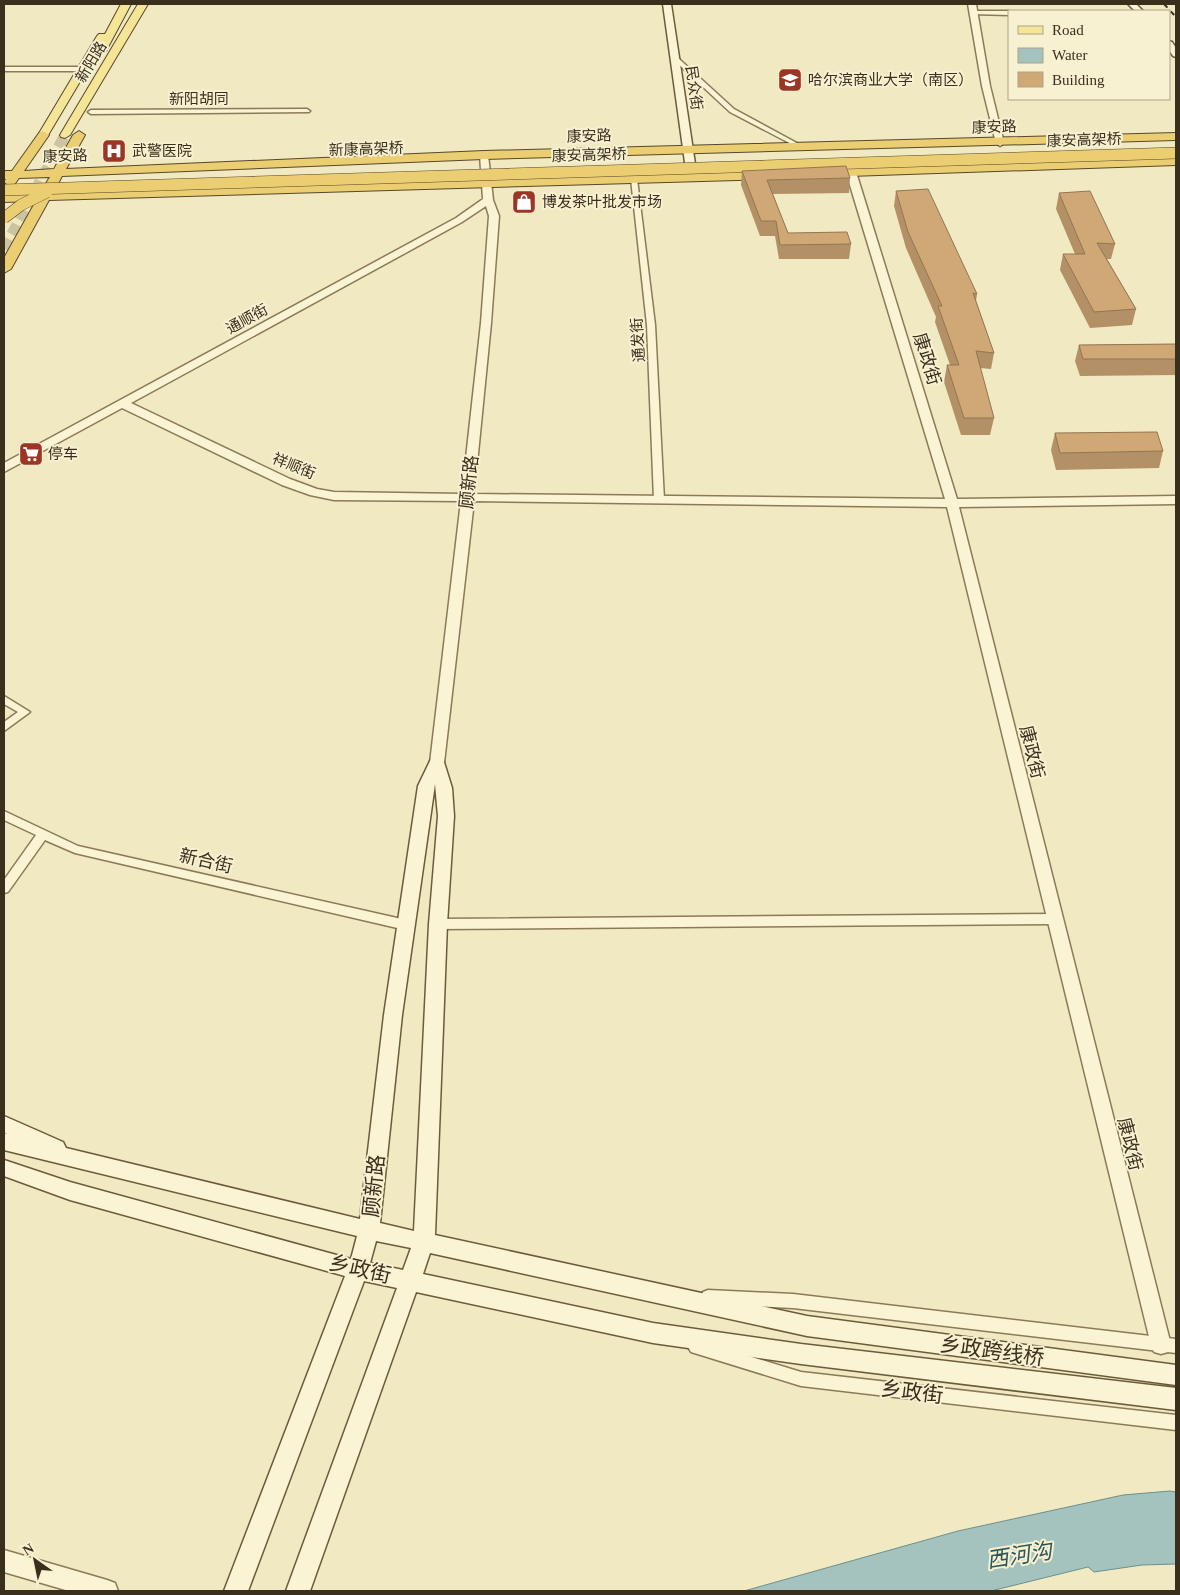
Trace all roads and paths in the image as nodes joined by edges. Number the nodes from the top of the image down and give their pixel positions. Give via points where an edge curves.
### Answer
1 (667, 4) edge
2 (972, 4) edge
3 (125, 7) edge
4 (141, 7) edge
5 (973, 13) junction
6 (1008, 13) edge
7 (676, 59) junction
8 (82, 69) junction
9 (4, 70) edge
10 (307, 111) dead end
11 (66, 131) junction
12 (1176, 136) edge
13 (1000, 143) junction
14 (1176, 146) edge
15 (803, 148) junction
16 (689, 150) junction
17 (1176, 153) edge
18 (484, 155) junction
19 (13, 158) dead end
20 (1176, 161) edge
21 (740, 163) junction
22 (59, 172) junction
23 (850, 172) junction
24 (10, 175) edge
25 (692, 177) junction
26 (634, 179) junction
27 (4, 182) edge
28 (486, 184) junction
29 (4, 192) edge
30 (4, 198) edge
31 (47, 198) junction
32 (488, 200) junction
33 (4, 218) edge
34 (4, 269) edge
35 (123, 404) junction
36 (4, 468) edge
37 (468, 497) junction
38 (659, 500) junction
39 (1176, 500) edge
40 (952, 503) junction
41 (4, 699) edge
42 (4, 727) edge
43 (437, 763) junction
44 (4, 815) edge
45 (43, 834) junction
46 (4, 889) edge
47 (1054, 919) junction
48 (438, 924) junction
49 (406, 925) junction
50 (4, 1124) edge
51 (4, 1142) edge
52 (92, 1165) junction
53 (4, 1168) edge
54 (4, 1179) edge
55 (70, 1191) junction
56 (369, 1230) junction
57 (424, 1241) junction
58 (358, 1270) junction
59 (409, 1280) junction
60 (658, 1295) junction
61 (653, 1334) junction
62 (1161, 1345) junction
63 (1176, 1346) edge
64 (801, 1354) joint
65 (1176, 1375) edge
66 (1176, 1399) edge
67 (1176, 1423) edge
68 (4, 1561) edge
69 (107, 1591) edge
70 (236, 1591) edge
71 (298, 1591) edge

1 - 7 main road, 民众街
2 - 5 street
3 - 8 main road
3 - 11 main road, 新阳路
4 - 11 main road, 新阳路
4 - 11 main road via 134,29
5 - 6 street
5 - 13 street
7 - 15 street via 740,116
7 - 16 main road, 民众街
8 - 9 street
8 - 11 main road
10 - 11 street, 新阳胡同
11 - 19 highway
11 - 22 highway
11 - 24 highway
12 - 13 highway, 康安路
13 - 15 highway, 康安路
14 - 21 highway, 康安高架桥
15 - 16 highway, 康安路
16 - 18 highway, 康安路
16 - 25 main road, 民众街
17 - 21 highway, 康安高架桥, bridge
18 - 22 highway, 康安路
18 - 28 street
20 - 23 highway
21 - 27 highway, 康安高架桥
21 - 29 highway, 康安高架桥, bridge
21 - 31 highway, bridge via 486,180 104,192
21 - 33 highway, 新康高架桥, bridge via 490,161 136,172 101,177 53,190 30,200
22 - 24 highway, 康安路
22 - 34 highway
23 - 25 highway
23 - 40 street, 康政街
24 - 29 highway
25 - 26 highway
26 - 28 highway
26 - 38 street, 通发街 via 651,325
28 - 31 highway
28 - 32 street
30 - 31 highway
32 - 35 street, 通顺街 via 459,220
32 - 37 street, 顾新路 via 494,216
35 - 36 street, 通顺街
35 - 37 street, 祥顺街 via 286,482 314,492 351,496
37 - 38 street, 祥顺街
37 - 43 street, 顾新路
38 - 40 street, 祥顺街
39 - 40 street, 祥顺街
40 - 47 street, 康政街
41 - 42 street via 25,712
43 - 48 main road, 顾新路 via 444,788 446,816
43 - 49 main road, 顾新路 via 426,786
44 - 45 street, 新合街
45 - 46 street
45 - 49 street, 新合街 via 75,848
47 - 48 street
47 - 62 street, 康政街
48 - 57 main road, 顾新路
49 - 56 main road, 顾新路
50 - 52 main road
51 - 52 main road
52 - 56 main road
53 - 55 main road, 乡政街
54 - 55 main road, 乡政街
55 - 58 main road, 乡政街
56 - 57 main road
56 - 58 main road, 顾新路
57 - 59 main road, 顾新路
57 - 60 main road
58 - 59 main road, 乡政街
58 - 70 main road, 顾新路
59 - 61 main road, 乡政街
59 - 71 main road, 顾新路
60 - 62 street via 793,1301
60 - 65 main road, 乡政跨线桥 via 807,1326
61 - 64 main road, 乡政街
61 - 67 street, 乡政街 via 801,1379
62 - 63 street
64 - 66 main road
68 - 69 street

